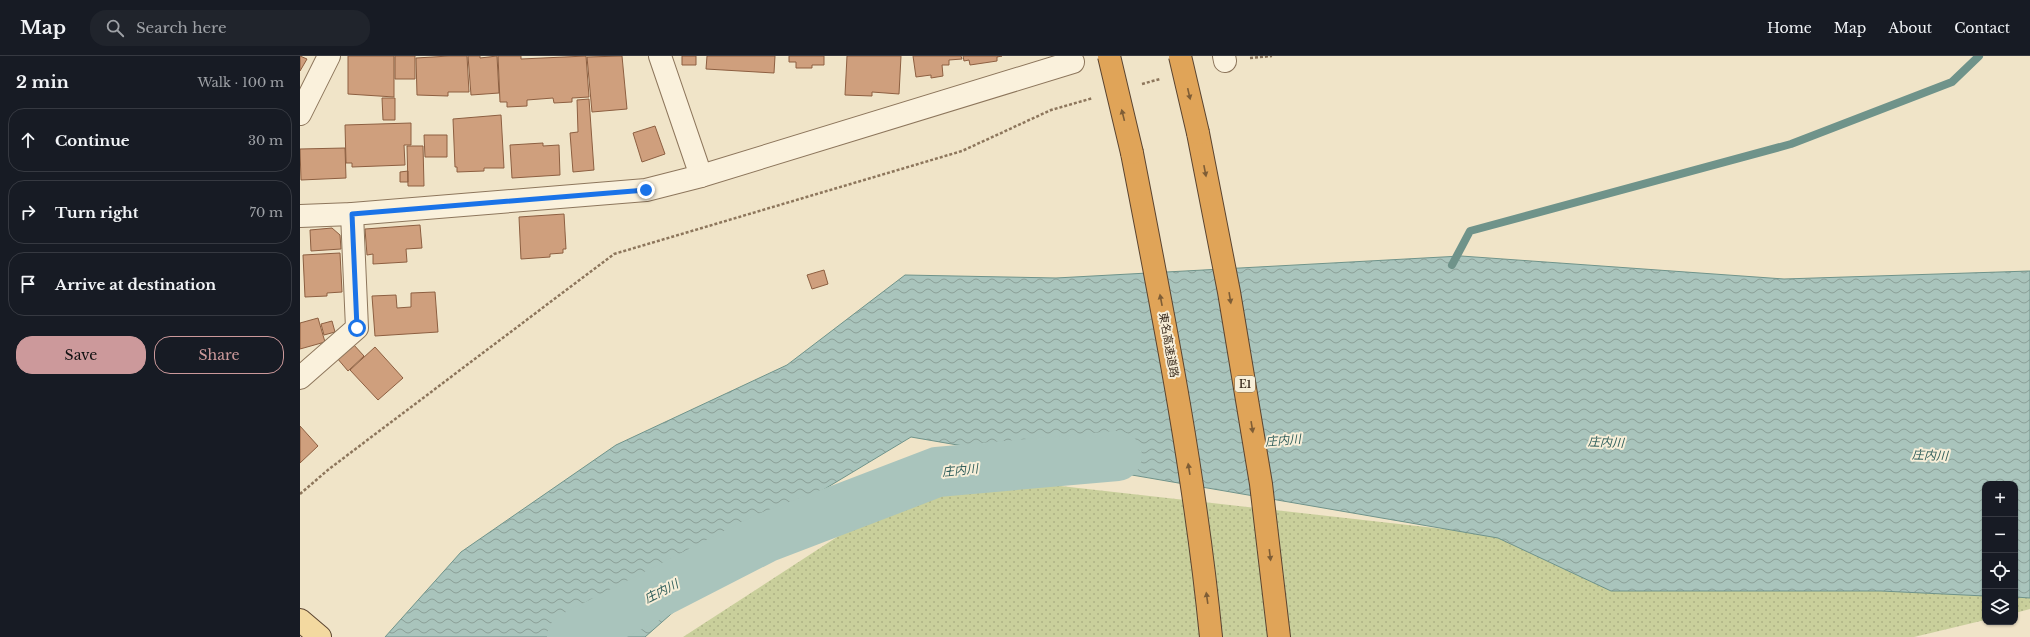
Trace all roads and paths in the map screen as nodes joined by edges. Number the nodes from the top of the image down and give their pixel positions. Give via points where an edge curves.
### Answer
1 (329, 56) edge
2 (660, 56) edge
3 (1109, 56) edge
4 (1180, 56) edge
5 (1272, 56) edge
6 (1225, 58) edge
7 (1073, 59) edge
8 (1165, 78) dead end
9 (1134, 86) dead end
10 (1097, 97) dead end
11 (300, 114) edge
12 (701, 176) junction
13 (352, 214) junction
14 (300, 216) edge
15 (300, 378) edge
16 (300, 494) edge
17 (300, 620) edge
18 (320, 637) edge
19 (1211, 637) edge
20 (1279, 637) edge

1 - 11 street
2 - 12 street
19 -> 3 highway, 東名高速道路, bridge via 1193,496 1170,349 1132,153
4 -> 20 highway, E1, bridge via 1198,132 1229,292 1261,484
5 - 6 path
7 - 12 street
8 - 9 path
10 - 16 path via 1051,110 962,151 614,254 329,469
12 - 13 street via 646,190
13 - 14 street
13 - 15 street via 357,328
17 - 18 main road

